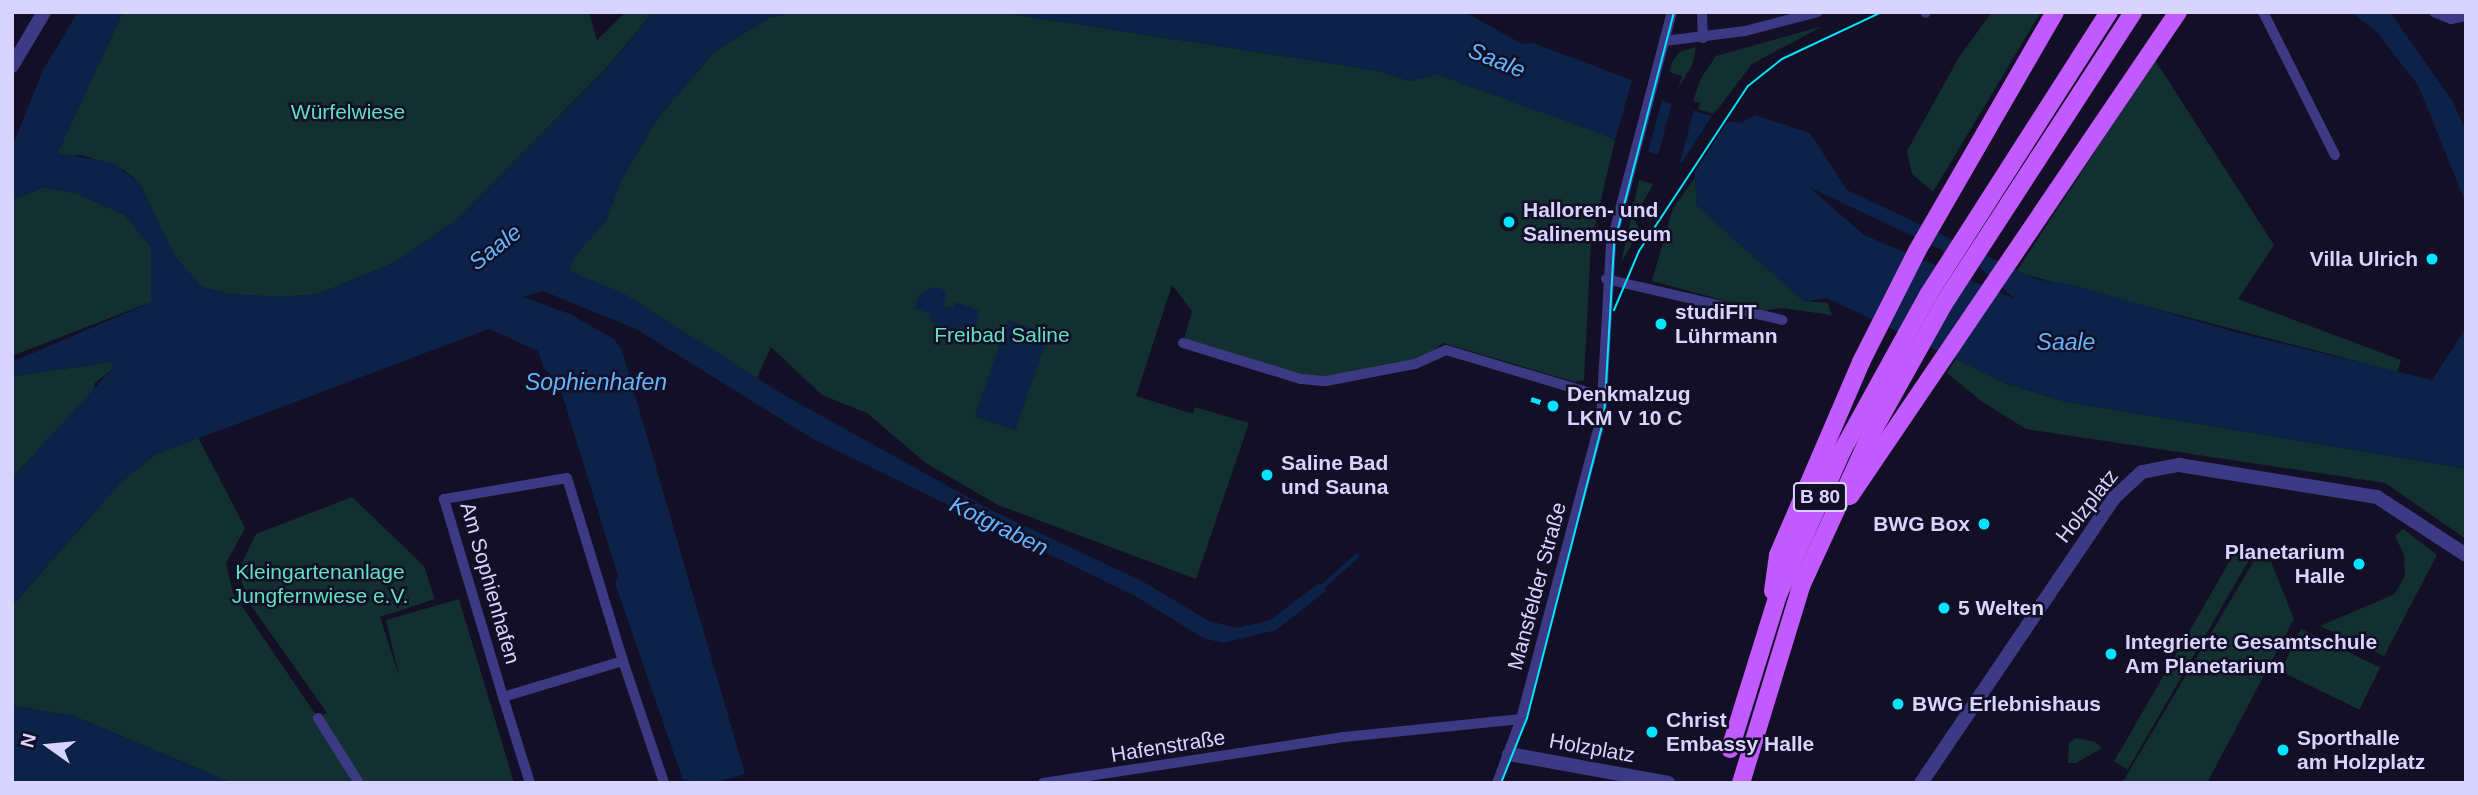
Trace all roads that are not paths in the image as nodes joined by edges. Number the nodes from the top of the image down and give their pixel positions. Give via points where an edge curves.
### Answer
1 (44, 12) edge
2 (1671, 12) edge
3 (1702, 12) edge
4 (1818, 12) edge
5 (2055, 12) edge
6 (2109, 12) edge
7 (2133, 12) edge
8 (2178, 12) edge
9 (2263, 12) edge
10 (2435, 13) edge
11 (2466, 16) edge
12 (1703, 38) junction
13 (1664, 41) junction
14 (12, 66) edge
15 (2335, 155) dead end
16 (1606, 279) junction
17 (1783, 320) dead end
18 (1183, 343) dead end
19 (1890, 378) junction
20 (1604, 397) junction
21 (1827, 527) junction
22 (2466, 555) edge
23 (1768, 626) junction
24 (623, 661) junction
25 (1755, 663) junction
26 (503, 697) junction
27 (318, 718) dead end
28 (1521, 719) junction
29 (1730, 749) dead end
30 (1749, 752) junction
31 (1509, 754) junction
32 (359, 783) edge
33 (530, 783) edge
34 (664, 783) edge
35 (1043, 783) edge
36 (1497, 783) edge
37 (1668, 783) edge
38 (1741, 783) edge
39 (1921, 783) edge

1 - 14 street
2 - 13 street, Mansfelder Straße
3 - 12 street
4 - 12 street
5 - 23 main road via 1861,362 1778,555
6 - 19 main road, B 80 via 1992,192
7 - 19 main road, B 80
8 - 21 main road
9 - 15 street
10 - 11 street via 2451,19
12 - 13 street
13 - 16 street, Mansfelder Straße
16 - 17 street
16 - 20 street, Mansfelder Straße
18 - 20 street via 1301,379 1326,381 1415,364 1446,350
19 - 21 main road, B 80
19 - 23 main road, B 80 via 1809,519
20 - 28 street, Mansfelder Straße
21 - 30 main road, B 80 via 1802,584
22 - 39 street, Holzplatz via 2377,497 2179,466 2142,472 2114,498
23 - 25 main road, B 80
24 - 26 street, Am Sophienhafen
24 - 26 street, Am Sophienhafen via 567,478 444,499
24 - 34 street, Am Sophienhafen
25 - 29 main road, B 80
25 - 30 main road
26 - 33 street, Am Sophienhafen
27 - 32 street
28 - 31 street, Mansfelder Straße
28 - 35 street, Hafenstraße via 1344,737
30 - 38 main road, B 80
31 - 36 street, Mansfelder Straße
31 - 37 street, Holzplatz

